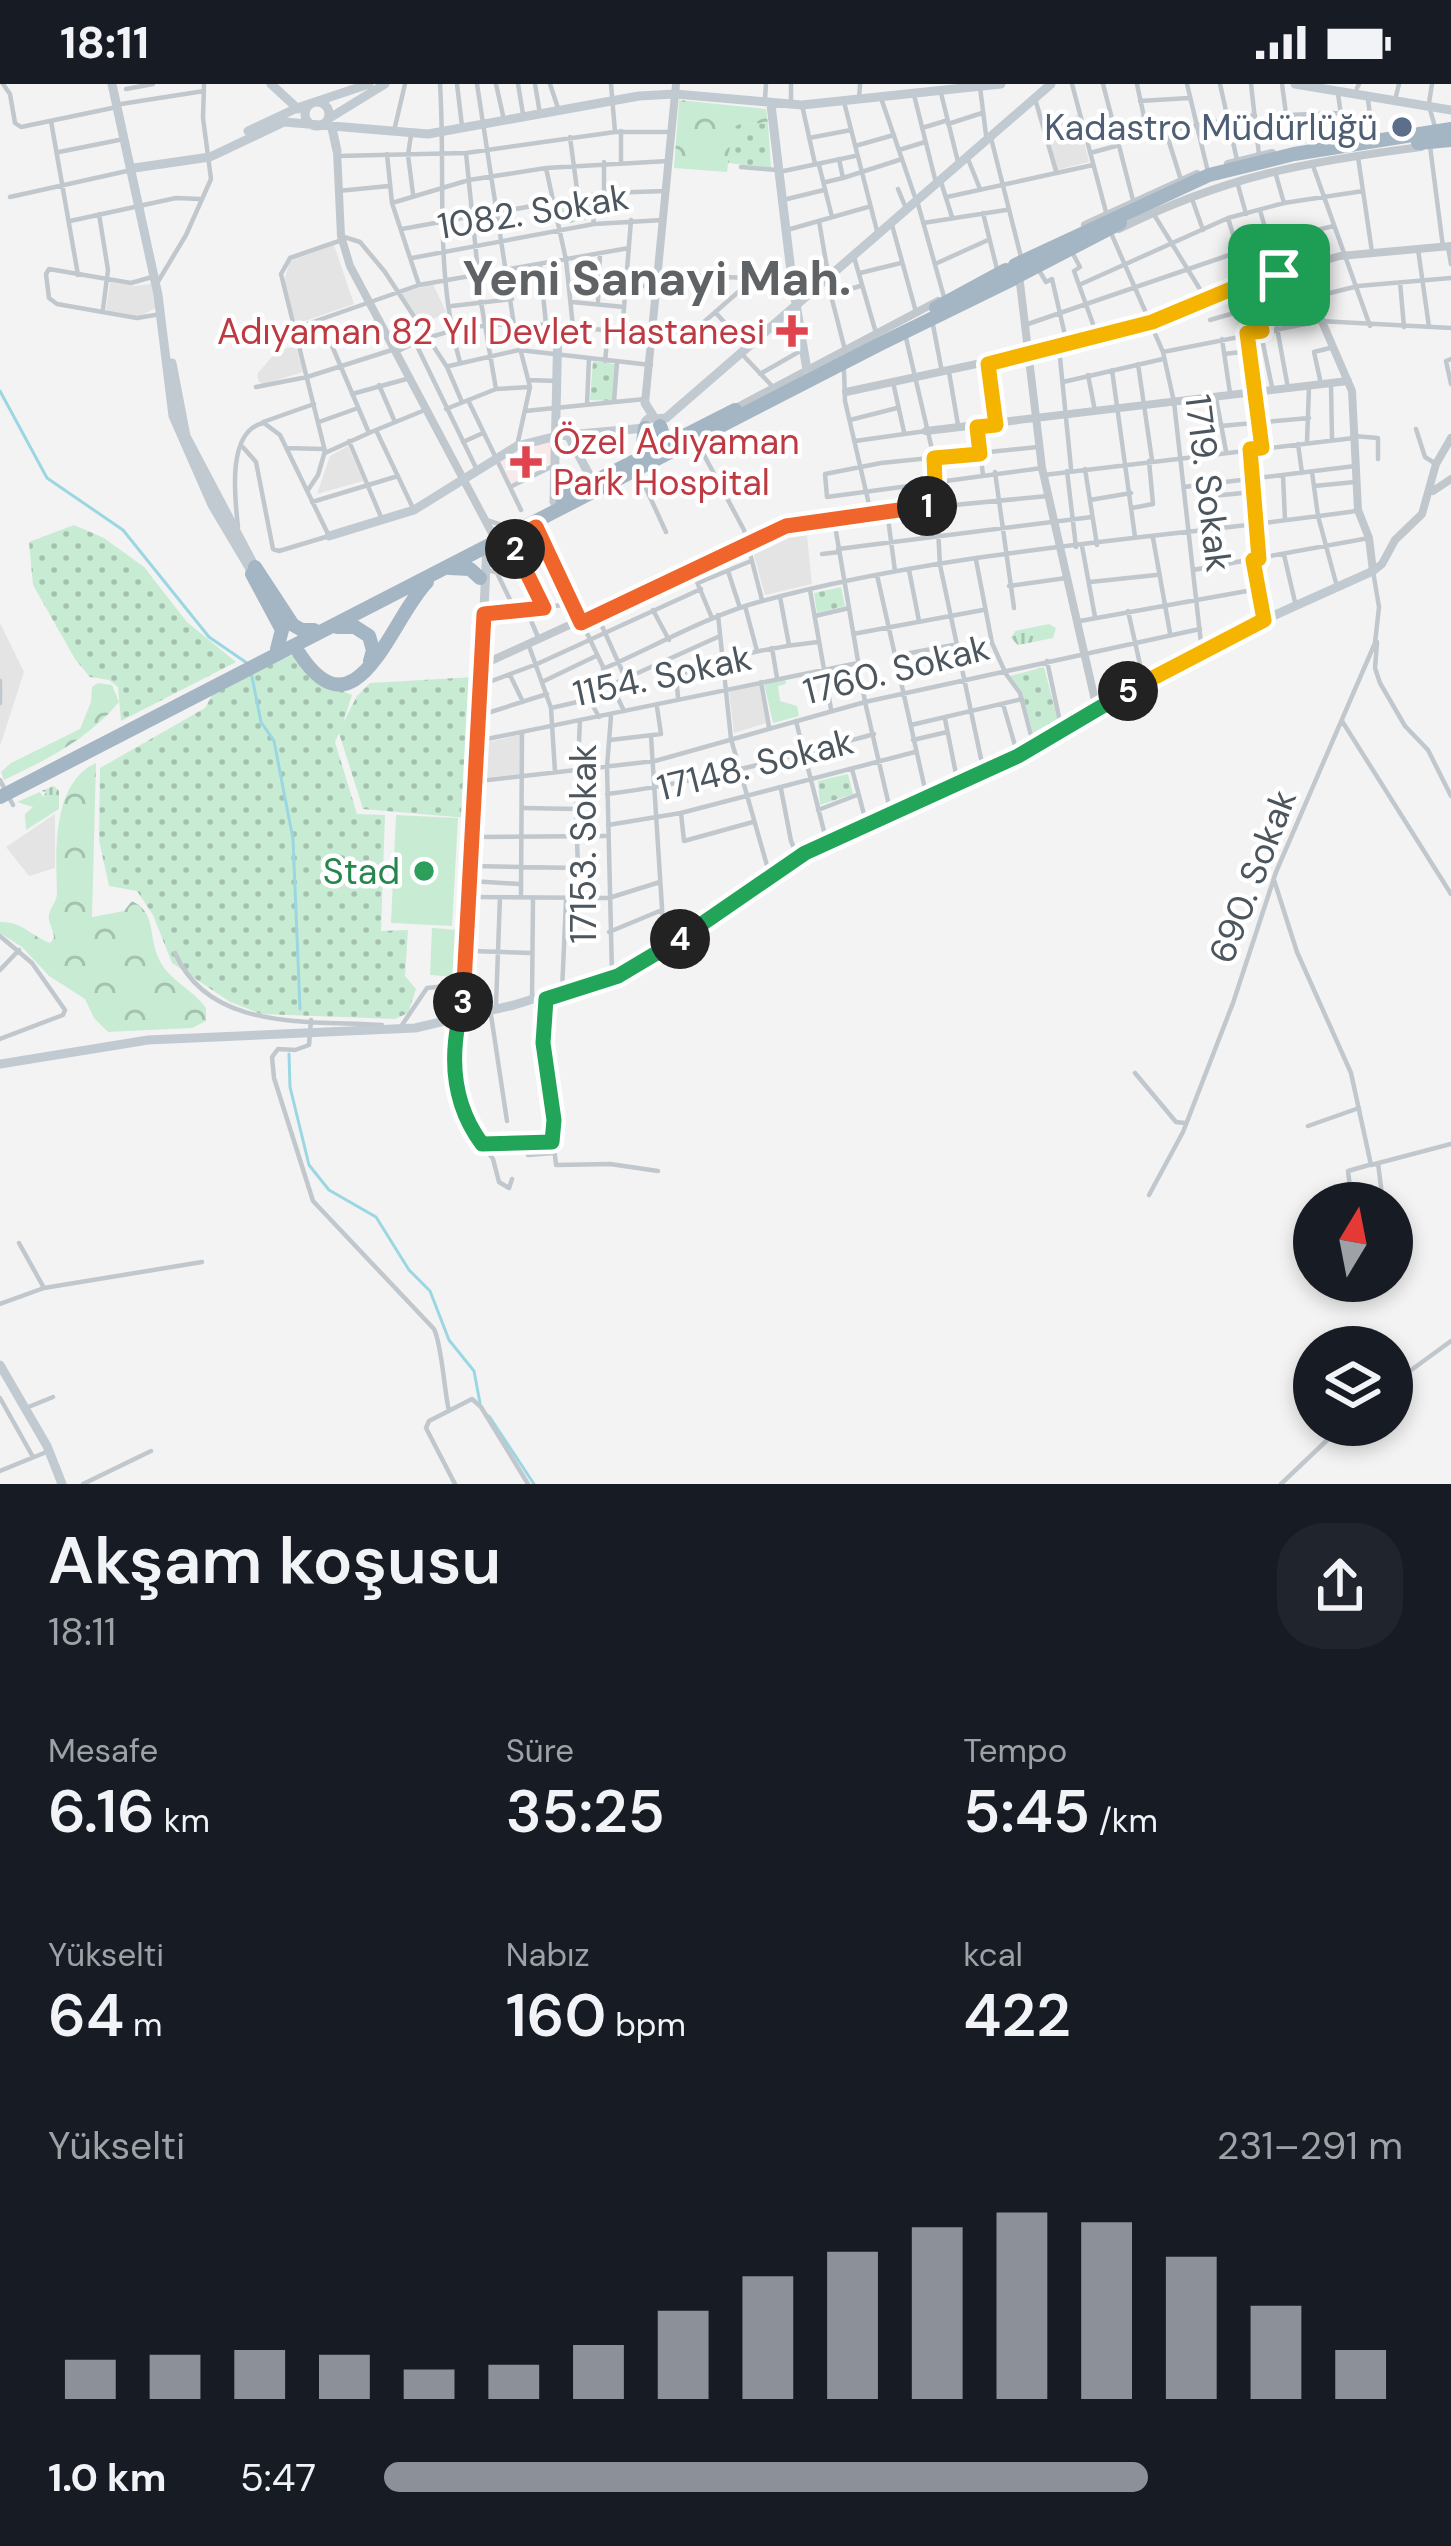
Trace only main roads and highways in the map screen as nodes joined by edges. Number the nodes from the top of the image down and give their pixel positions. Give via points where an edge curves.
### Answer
1 (274, 84) edge
2 (369, 84) edge
3 (385, 84) edge
4 (1054, 84) edge
5 (1295, 84) edge
6 (1322, 84) edge
7 (120, 85) edge
8 (991, 85) edge
9 (675, 89) edge
10 (1361, 89) edge
11 (901, 90) edge
12 (934, 90) edge
13 (1397, 90) edge
14 (285, 95) junction
15 (313, 102) junction
16 (122, 104) junction
17 (768, 105) junction
18 (1429, 105) junction
19 (297, 108) junction
20 (1451, 108) edge
21 (277, 116) junction
22 (332, 119) junction
23 (310, 123) junction
24 (1446, 127) edge
25 (358, 131) junction
26 (989, 138) junction
27 (1451, 141) edge
28 (337, 153) junction
29 (215, 154) junction
30 (133, 169) junction
31 (913, 204) junction
32 (1014, 270) junction
33 (827, 277) junction
34 (157, 278) junction
35 (798, 304) junction
36 (552, 324) road end
37 (646, 401) road end
38 (718, 423) junction
39 (651, 425) junction
40 (562, 436) junction
41 (668, 449) junction
42 (643, 464) junction
43 (593, 482) junction
44 (554, 502) junction
45 (221, 514) junction
46 (232, 527) junction
47 (329, 536) road end
48 (486, 543) junction
49 (253, 568) junction
50 (442, 568) junction
51 (1372, 571) road end
52 (483, 573) junction
53 (332, 628) junction
54 (314, 630) junction
55 (291, 635) dead end
56 (270, 654) junction
57 (481, 685) junction
58 (4, 791) edge
59 (741, 895) junction
60 (494, 1013) junction
61 (463, 1020) junction
62 (0, 1066) edge
63 (0, 1365) edge
64 (0, 1375) edge
65 (59, 1484) edge

1 - 14 main road
1 - 15 main road
2 - 15 main road
3 - 22 main road
4 - 26 main road
4 - 26 main road
5 - 10 main road
6 - 10 main road
7 - 16 main road
8 - 12 main road
9 - 17 main road
9 - 25 main road via 439,133
10 - 13 main road
10 - 18 main road
11 - 12 main road
11 - 17 main road
13 - 18 main road
14 - 19 main road
14 - 21 main road
15 - 19 main road
15 - 22 main road
15 - 23 main road via 305,111
16 - 30 main road
16 - 30 main road
17 - 35 main road
18 - 20 main road
19 - 21 main road
19 - 23 main road
21 - 29 main road
22 - 23 main road
22 - 25 main road
22 - 28 main road
23 - 28 main road via 332,137
23 - 29 main road via 277,123
24 - 32 highway via 1208,172
25 - 28 main road via 343,137
26 - 31 main road
27 - 32 highway via 1235,174
29 - 30 main road
30 - 34 main road
31 - 33 main road
31 - 33 main road
32 - 38 highway
32 - 38 highway
33 - 35 main road
34 - 45 main road via 181,418
34 - 45 main road via 174,421
35 - 35 main road via 807,370 802,350
35 - 39 main road
36 - 40 main road
37 - 39 main road
38 - 41 highway
38 - 41 highway
39 - 40 main road
39 - 41 highway
39 - 42 highway
40 - 43 main road
40 - 44 main road
40 - 47 main road via 517,446 415,511
41 - 42 highway
42 - 43 highway
42 - 48 highway
43 - 44 highway
44 - 48 highway
45 - 46 main road
46 - 49 main road
46 - 49 main road
48 - 50 highway
48 - 52 main road
48 - 54 highway
49 - 54 highway via 292,625
49 - 55 highway
49 - 56 highway via 282,630
50 - 52 highway
50 - 53 highway
50 - 53 highway via 358,679 342,684 328,682 313,673 300,652 326,678 357,676 372,655 370,639 355,627
51 - 59 main road via 1144,682 1018,756 827,842
52 - 57 main road
52 - 57 main road
53 - 56 highway
54 - 56 highway
56 - 58 highway
57 - 61 main road
59 - 60 main road via 612,974
59 - 60 main road via 641,964
60 - 61 main road
61 - 62 main road via 408,1034 148,1044
63 - 65 main road
64 - 65 main road

